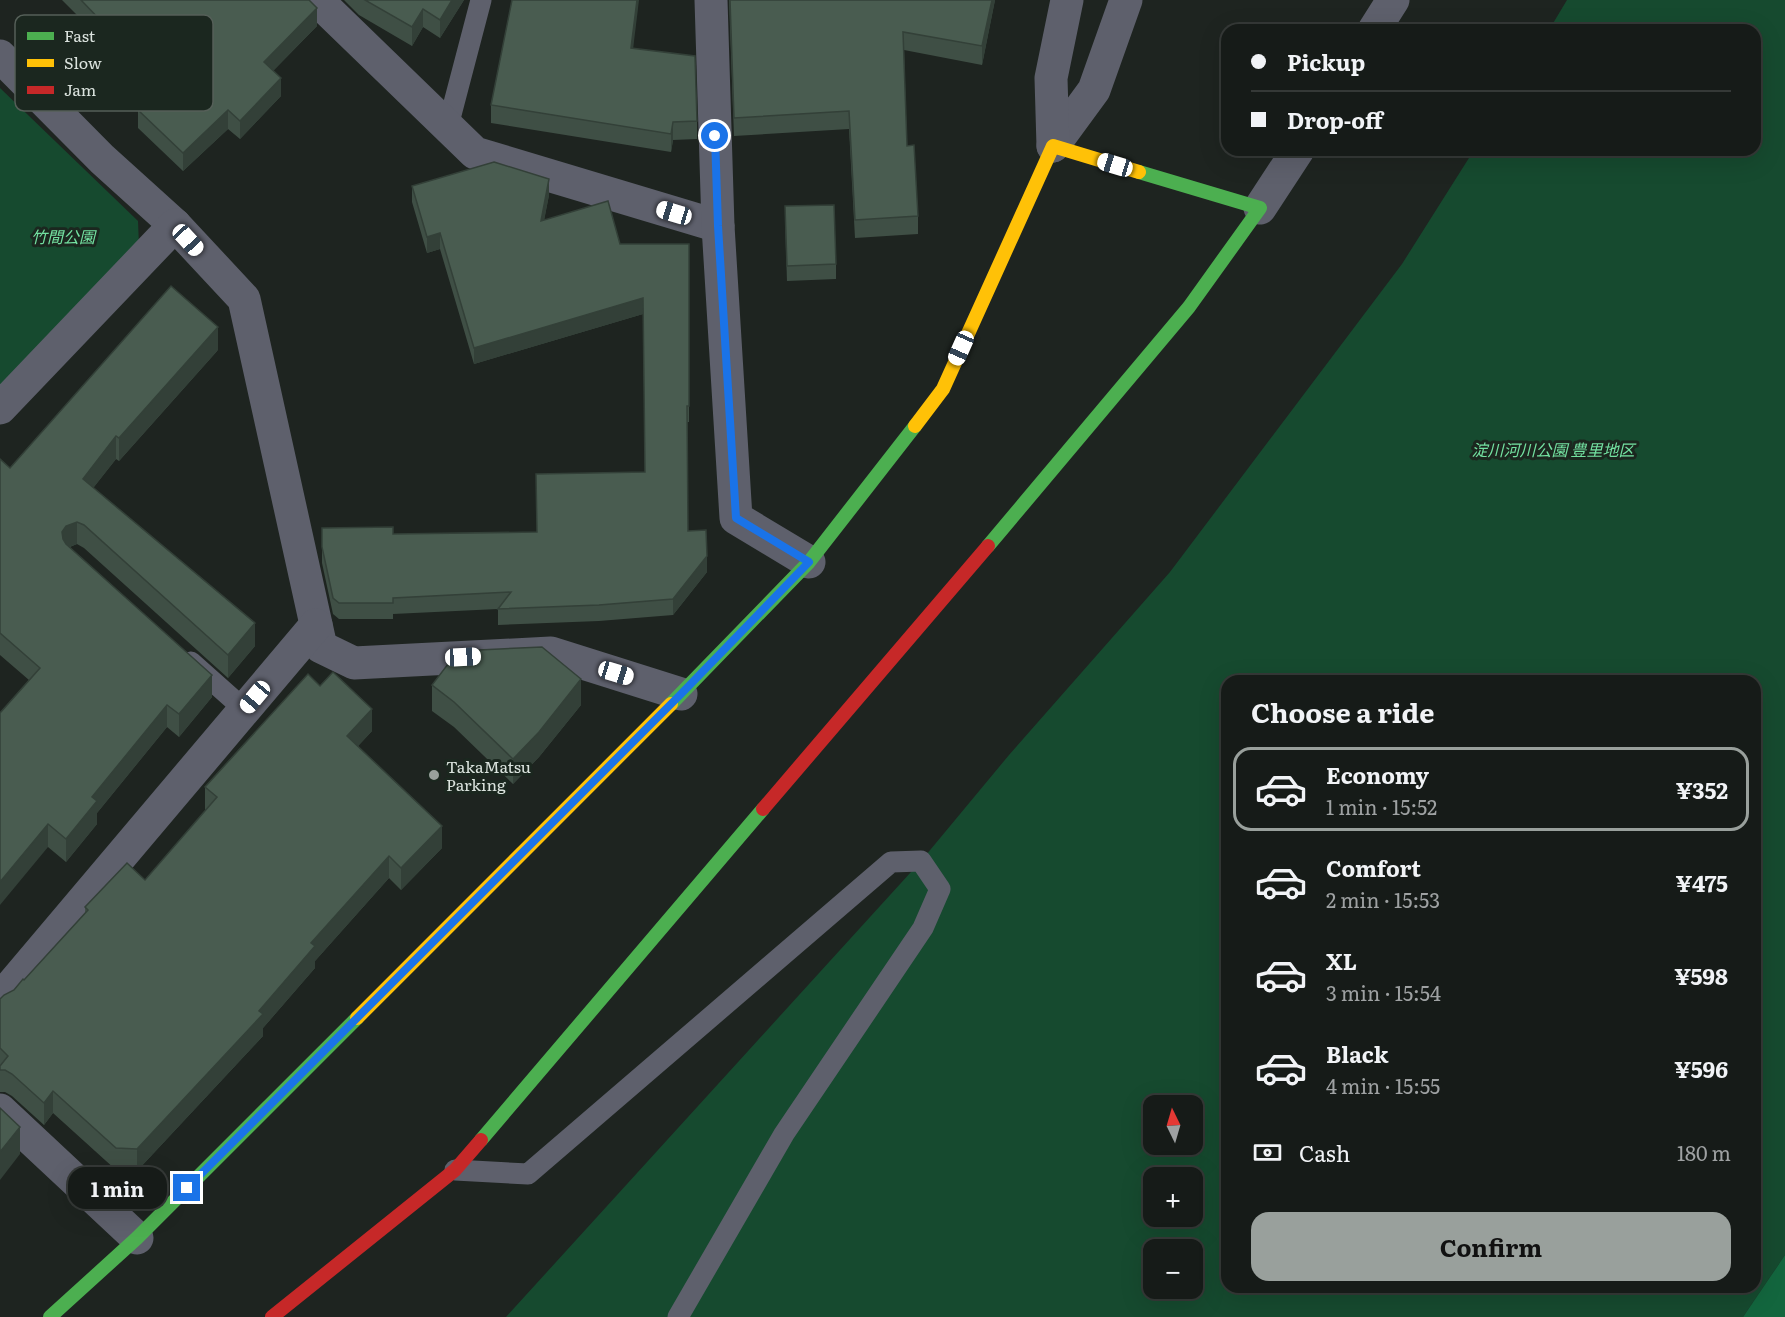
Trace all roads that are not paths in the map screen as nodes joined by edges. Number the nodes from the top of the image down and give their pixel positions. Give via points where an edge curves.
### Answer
1 (317, 0) edge
2 (481, 0) edge
3 (711, 0) edge
4 (1066, 0) edge
5 (1126, 0) edge
6 (1393, 0) edge
7 (1378, 24) edge
8 (0, 56) edge
9 (15, 71) edge
10 (54, 111) edge
11 (448, 126) junction
12 (1053, 146) junction
13 (1294, 156) edge
14 (1260, 208) junction
15 (174, 225) junction
16 (718, 226) junction
17 (0, 408) edge
18 (809, 562) junction
19 (316, 625) junction
20 (177, 649) edge
21 (681, 694) junction
22 (245, 710) junction
23 (0, 999) edge
24 (0, 1110) edge
25 (455, 1170) junction
26 (137, 1238) junction
27 (50, 1317) edge
28 (272, 1317) edge
29 (678, 1317) edge

1 - 11 street
2 - 11 lane
3 - 16 street
4 - 12 street via 1051,78
5 - 12 street via 1094,90
6 - 7 street
8 - 9 street
10 - 15 street
11 - 16 street via 475,153
12 - 14 street
12 - 18 street via 943,389
13 - 14 street
14 - 25 street via 1189,307 1121,390
15 - 17 street
15 - 19 street via 244,299
16 - 18 street via 736,518
18 - 21 street
19 - 21 street via 321,647 354,663 550,653
19 - 22 street
20 - 22 lane
21 - 26 street
22 - 23 street
24 - 26 street
25 - 28 street
25 - 29 lane via 528,1174 891,862 921,861 940,889 923,928 783,1134
26 - 27 street

